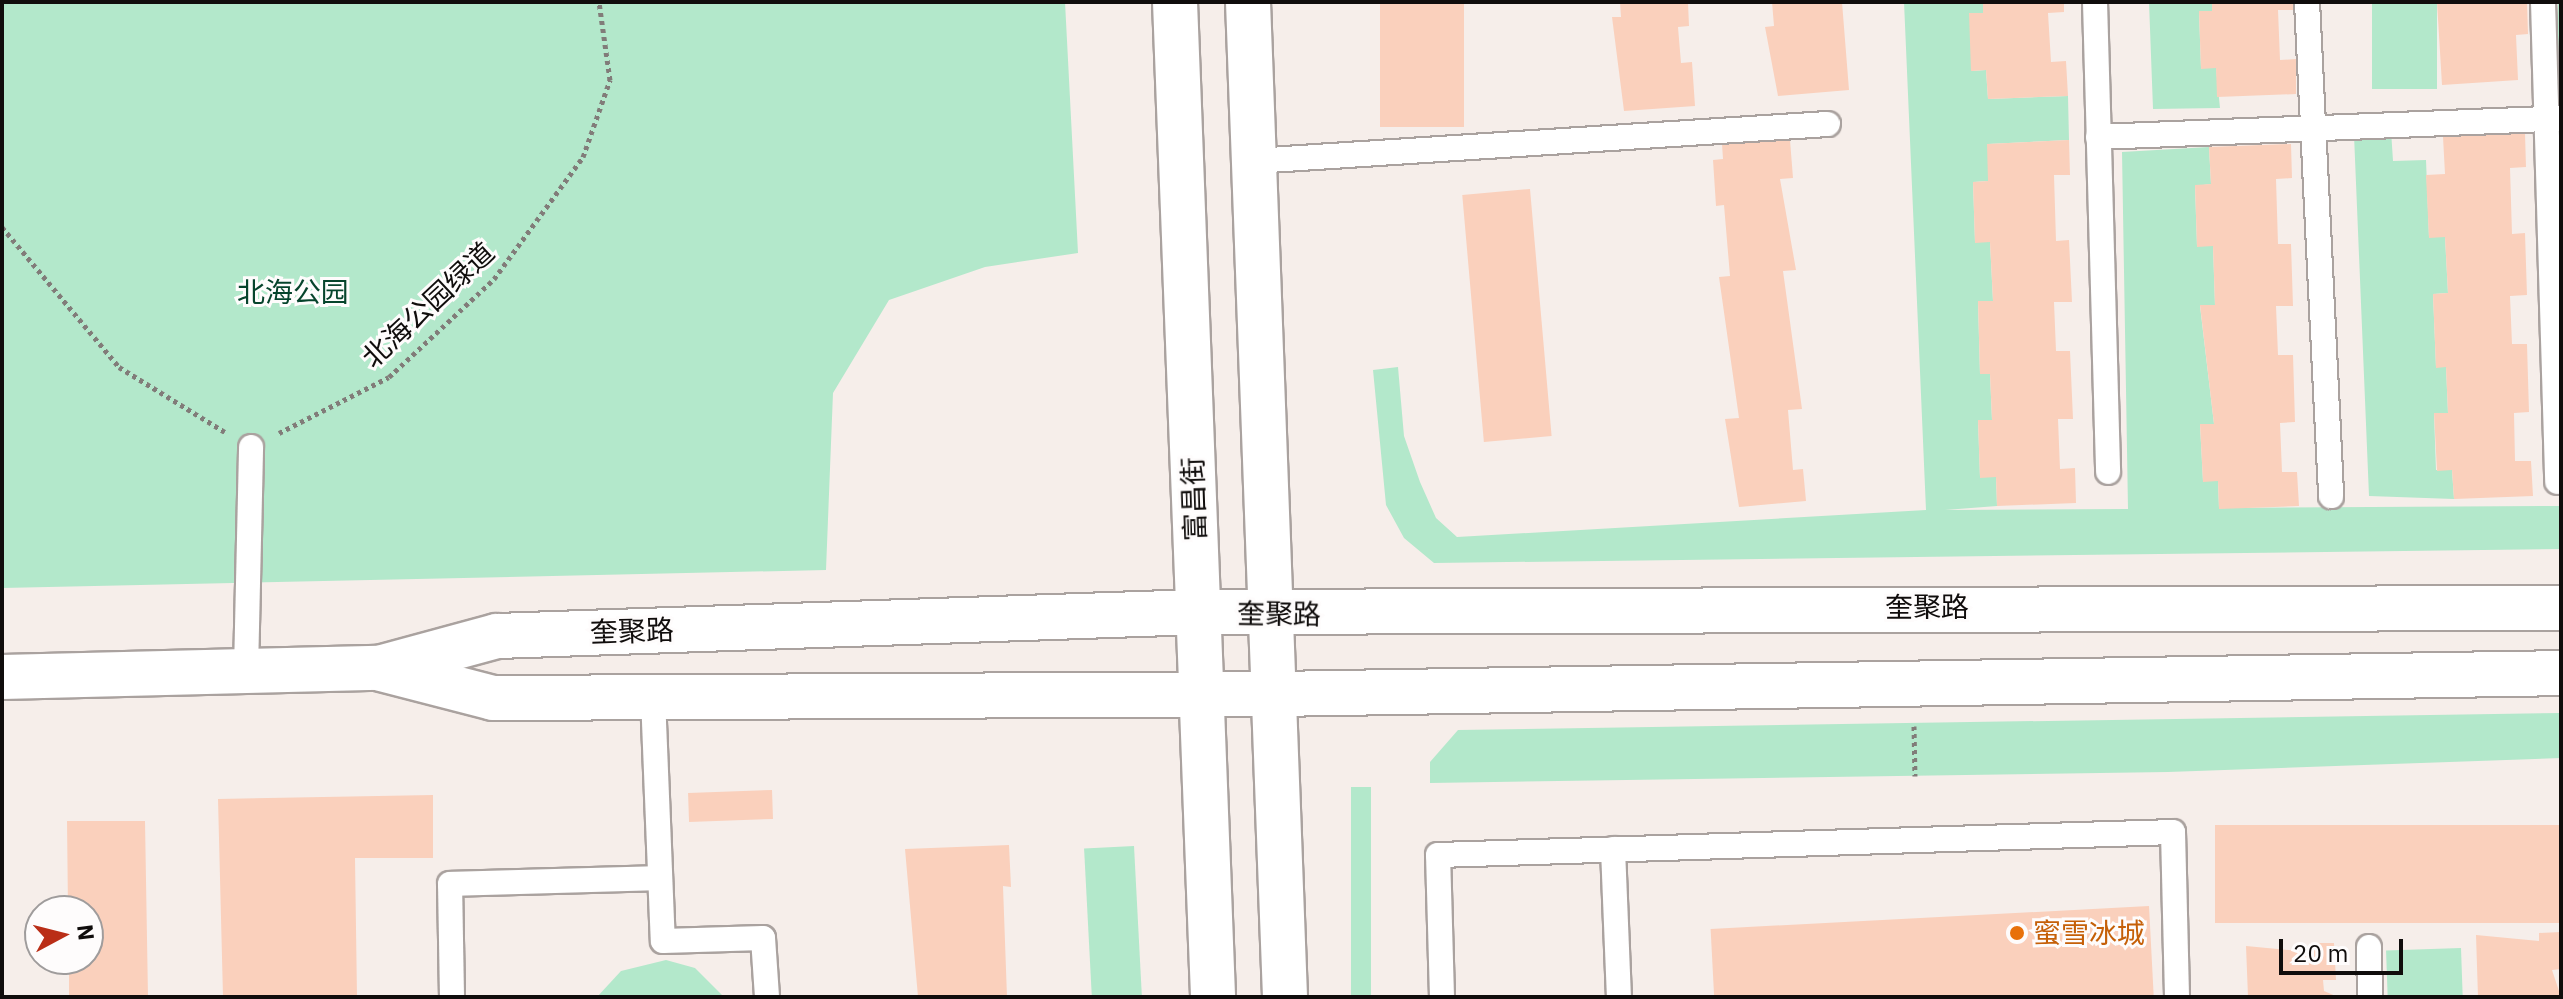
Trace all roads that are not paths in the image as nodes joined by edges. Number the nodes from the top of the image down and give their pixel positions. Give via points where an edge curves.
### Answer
1 (1175, 2) edge
2 (1248, 2) edge
3 (2095, 2) edge
4 (2307, 2) edge
5 (2543, 2) edge
6 (2553, 119) edge
7 (1828, 124) dead end
8 (2310, 128) junction
9 (2098, 137) junction
10 (1254, 161) junction
11 (251, 447) road end
12 (2108, 472) dead end
13 (2557, 482) dead end
14 (2331, 496) dead end
15 (2561, 608) edge
16 (1198, 612) junction
17 (1271, 616) junction
18 (379, 668) junction
19 (246, 671) junction
20 (2561, 673) edge
21 (2, 677) edge
22 (1201, 690) junction
23 (1274, 694) junction
24 (653, 697) junction
25 (1613, 849) junction
26 (660, 878) junction
27 (2369, 947) dead end
28 (452, 997) edge
29 (767, 997) edge
30 (1213, 997) edge
31 (1285, 997) edge
32 (1442, 997) edge
33 (1619, 997) edge
34 (2177, 997) edge
35 (2370, 997) edge

1 - 16 street, 富昌街
2 - 10 street
3 - 9 lane
4 - 8 lane
5 - 6 lane
6 - 8 lane
6 - 13 lane
7 - 10 lane
8 - 9 lane
8 - 14 lane
9 - 12 lane
10 - 17 street
11 - 19 lane
15 - 17 street, 奎聚路
16 - 17 street, 奎聚路
16 - 18 street, 奎聚路 via 497,636
16 - 22 street, 富昌街
17 - 23 street
18 - 19 street, 奎聚路
18 - 24 street via 493,698
19 - 21 street, 奎聚路
20 - 23 street
22 - 23 street
22 - 24 street
22 - 30 street, 富昌街
23 - 31 street
24 - 26 lane
25 - 32 lane via 1438,855
25 - 33 lane
25 - 34 lane via 2173,832
26 - 28 lane via 450,884
26 - 29 lane via 663,941 763,938
27 - 35 lane

